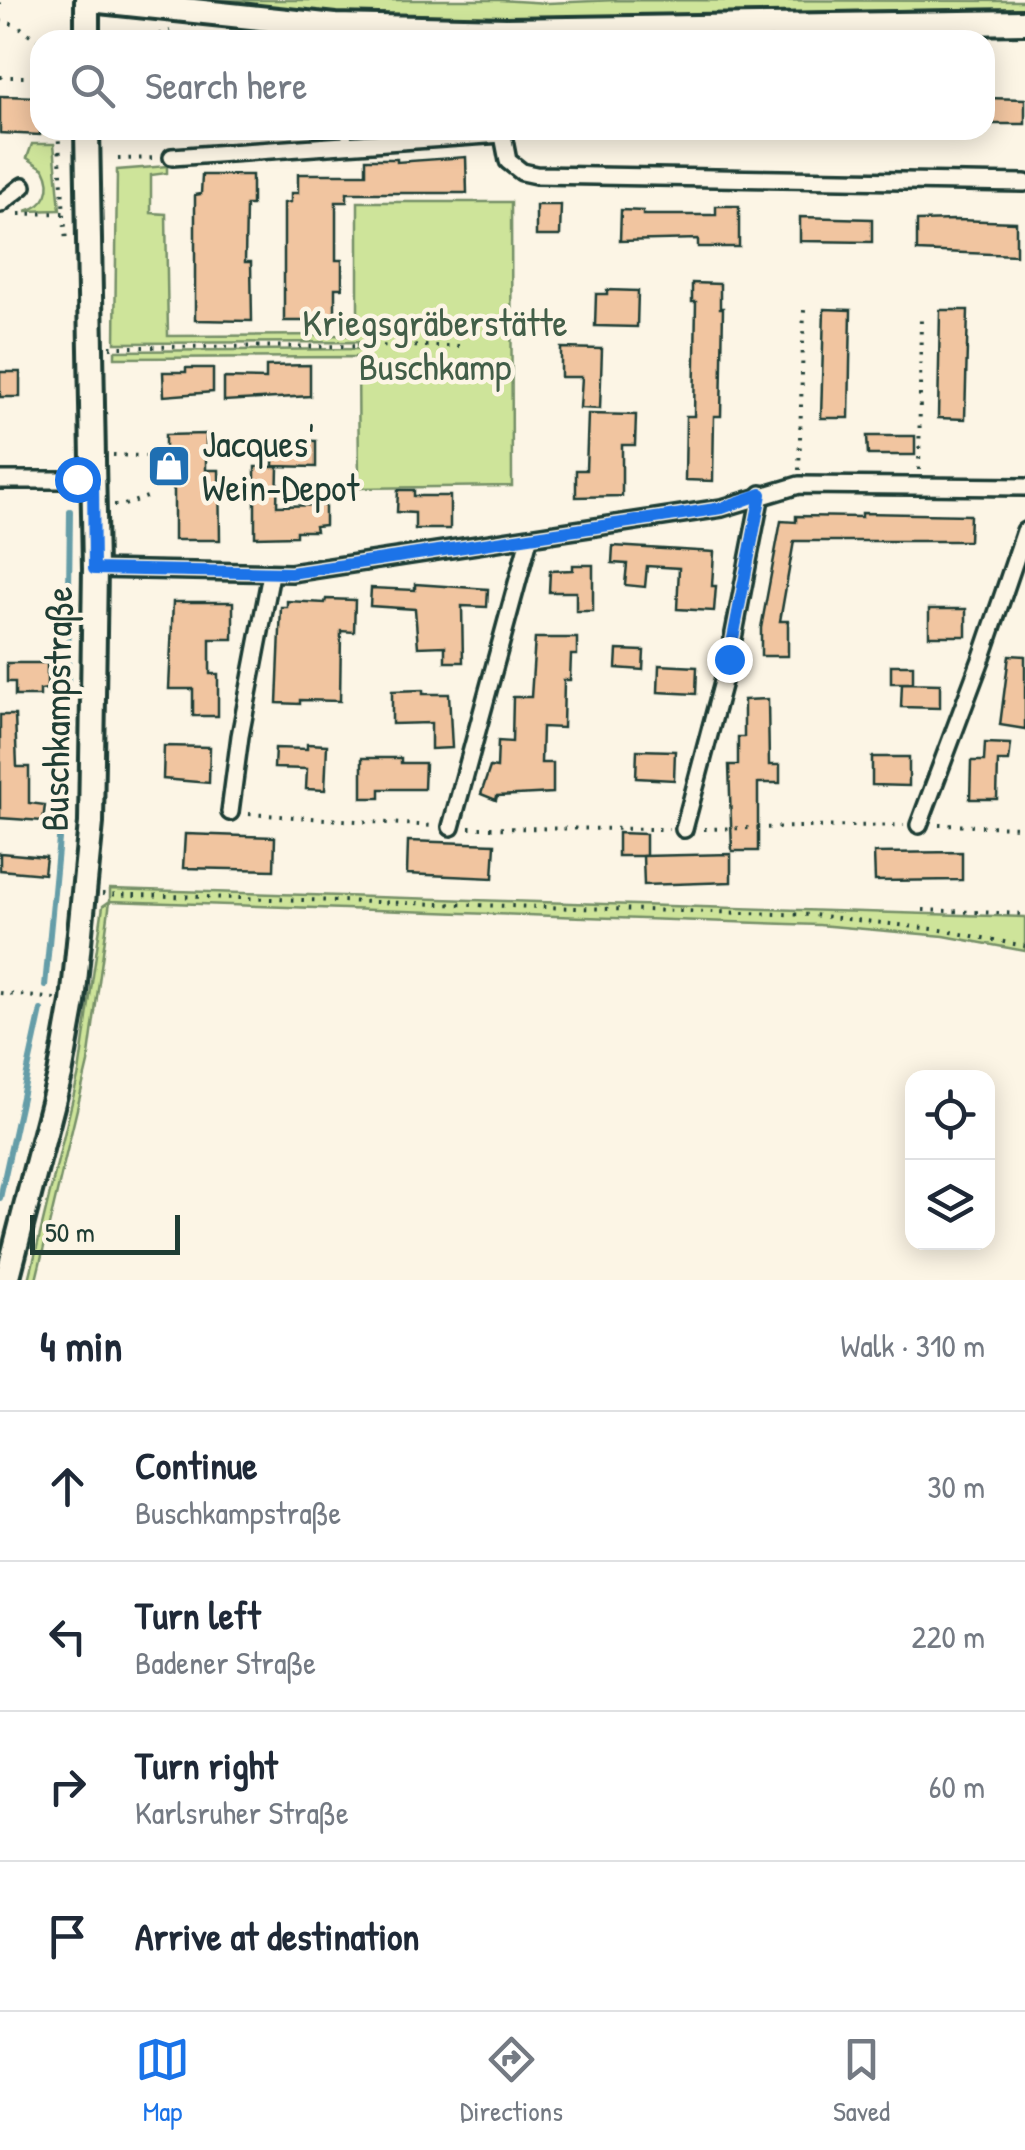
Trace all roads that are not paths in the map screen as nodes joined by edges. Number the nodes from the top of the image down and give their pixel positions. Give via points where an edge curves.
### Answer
1 (89, 0) edge
2 (1025, 22) edge
3 (88, 30) edge
4 (87, 140) edge
5 (328, 140) edge
6 (504, 140) edge
7 (172, 157) road end
8 (1025, 183) edge
9 (23, 186) dead end
10 (1, 204) edge
11 (0, 480) edge
12 (1025, 486) edge
13 (94, 492) junction
14 (761, 494) junction
15 (1025, 531) edge
16 (529, 539) junction
17 (94, 569) junction
18 (271, 574) junction
19 (230, 812) road end
20 (919, 825) road end
21 (452, 828) road end
22 (684, 829) road end
23 (7, 1280) edge

1 - 2 main road via 335,26
1 - 3 main road
4 - 13 main road, Buschkampstraße
5 - 7 street
6 - 8 street via 508,161 536,176
9 - 10 street
11 - 13 street
12 - 14 street via 799,485
13 - 17 main road, Buschkampstraße
14 - 16 street via 722,508
14 - 22 street via 729,659
15 - 20 street
16 - 18 street
16 - 21 street
17 - 18 street
17 - 23 main road, Buschkampstraße via 86,894 60,1074
18 - 19 street

